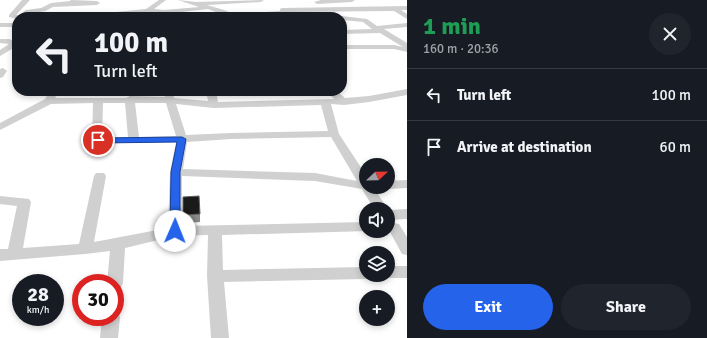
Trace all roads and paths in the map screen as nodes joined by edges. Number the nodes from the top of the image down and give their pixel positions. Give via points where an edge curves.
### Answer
1 (27, 0) edge
2 (163, 0) edge
3 (181, 0) edge
4 (254, 0) edge
5 (261, 0) edge
6 (352, 0) edge
7 (97, 1) edge
8 (312, 1) edge
9 (73, 2) edge
10 (278, 3) dead end
11 (196, 4) junction
12 (210, 7) junction
13 (407, 8) edge
14 (395, 9) junction
15 (318, 10) junction
16 (148, 11) junction
17 (18, 12) edge
18 (26, 12) edge
19 (96, 12) edge
20 (139, 12) edge
21 (153, 12) edge
22 (176, 12) edge
23 (222, 12) edge
24 (263, 12) edge
25 (283, 12) edge
26 (295, 12) edge
27 (407, 17) edge
28 (347, 18) edge
29 (0, 24) edge
30 (12, 25) edge
31 (407, 25) edge
32 (347, 26) edge
33 (378, 29) junction
34 (407, 31) edge
35 (347, 32) edge
36 (0, 41) edge
37 (12, 42) edge
38 (12, 46) edge
39 (347, 46) edge
40 (405, 48) edge
41 (0, 54) edge
42 (407, 92) edge
43 (52, 96) edge
44 (169, 96) edge
45 (213, 96) edge
46 (336, 96) edge
47 (130, 99) junction
48 (98, 100) junction
49 (49, 101) junction
50 (325, 102) junction
51 (344, 102) junction
52 (214, 105) junction
53 (0, 128) edge
54 (334, 134) junction
55 (134, 139) junction
56 (182, 139) junction
57 (176, 172) junction
58 (359, 175) edge
59 (100, 176) dead end
60 (407, 184) edge
61 (359, 185) edge
62 (395, 185) edge
63 (0, 200) edge
64 (407, 214) edge
65 (395, 220) edge
66 (359, 228) edge
67 (214, 230) junction
68 (395, 230) edge
69 (175, 231) junction
70 (118, 244) junction
71 (85, 249) junction
72 (407, 250) edge
73 (7, 254) edge
74 (395, 272) edge
75 (407, 272) edge
76 (359, 273) edge
77 (116, 274) edge
78 (215, 276) junction
79 (110, 326) edge
80 (109, 338) edge
81 (220, 338) edge

1 - 17 street
2 - 16 street
3 - 11 street
4 - 5 street
4 - 11 street
4 - 24 street
6 - 8 street
7 - 9 street
7 - 19 street
8 - 15 street
9 - 18 street
10 - 25 street
11 - 12 street
12 - 22 street
12 - 23 street
13 - 14 street
14 - 15 street
14 - 27 street
15 - 26 street
16 - 20 street
16 - 21 street
28 - 33 street via 363,19
29 - 30 street
31 - 33 street
32 - 33 street
33 - 34 street
33 - 35 street
33 - 40 street
36 - 37 street
38 - 41 street
39 - 40 street
42 - 51 street via 382,98
43 - 49 street
44 - 47 street
44 - 52 street
44 - 56 street
45 - 52 street
46 - 51 street
47 - 48 street
47 - 55 street
48 - 49 street
48 - 55 street via 98,140
49 - 53 street
50 - 51 street
50 - 52 street
50 - 54 street
54 - 56 street
54 - 58 street
55 - 56 street
56 - 57 street
57 - 61 street via 315,177
57 - 69 street
59 - 71 street
60 - 62 street
63 - 73 street via 24,202
64 - 65 street
66 - 67 street
67 - 69 street
67 - 78 street
68 - 72 street
69 - 70 street
70 - 71 street
70 - 77 street
71 - 73 street
74 - 75 street
76 - 78 street
78 - 81 street
79 - 80 street

